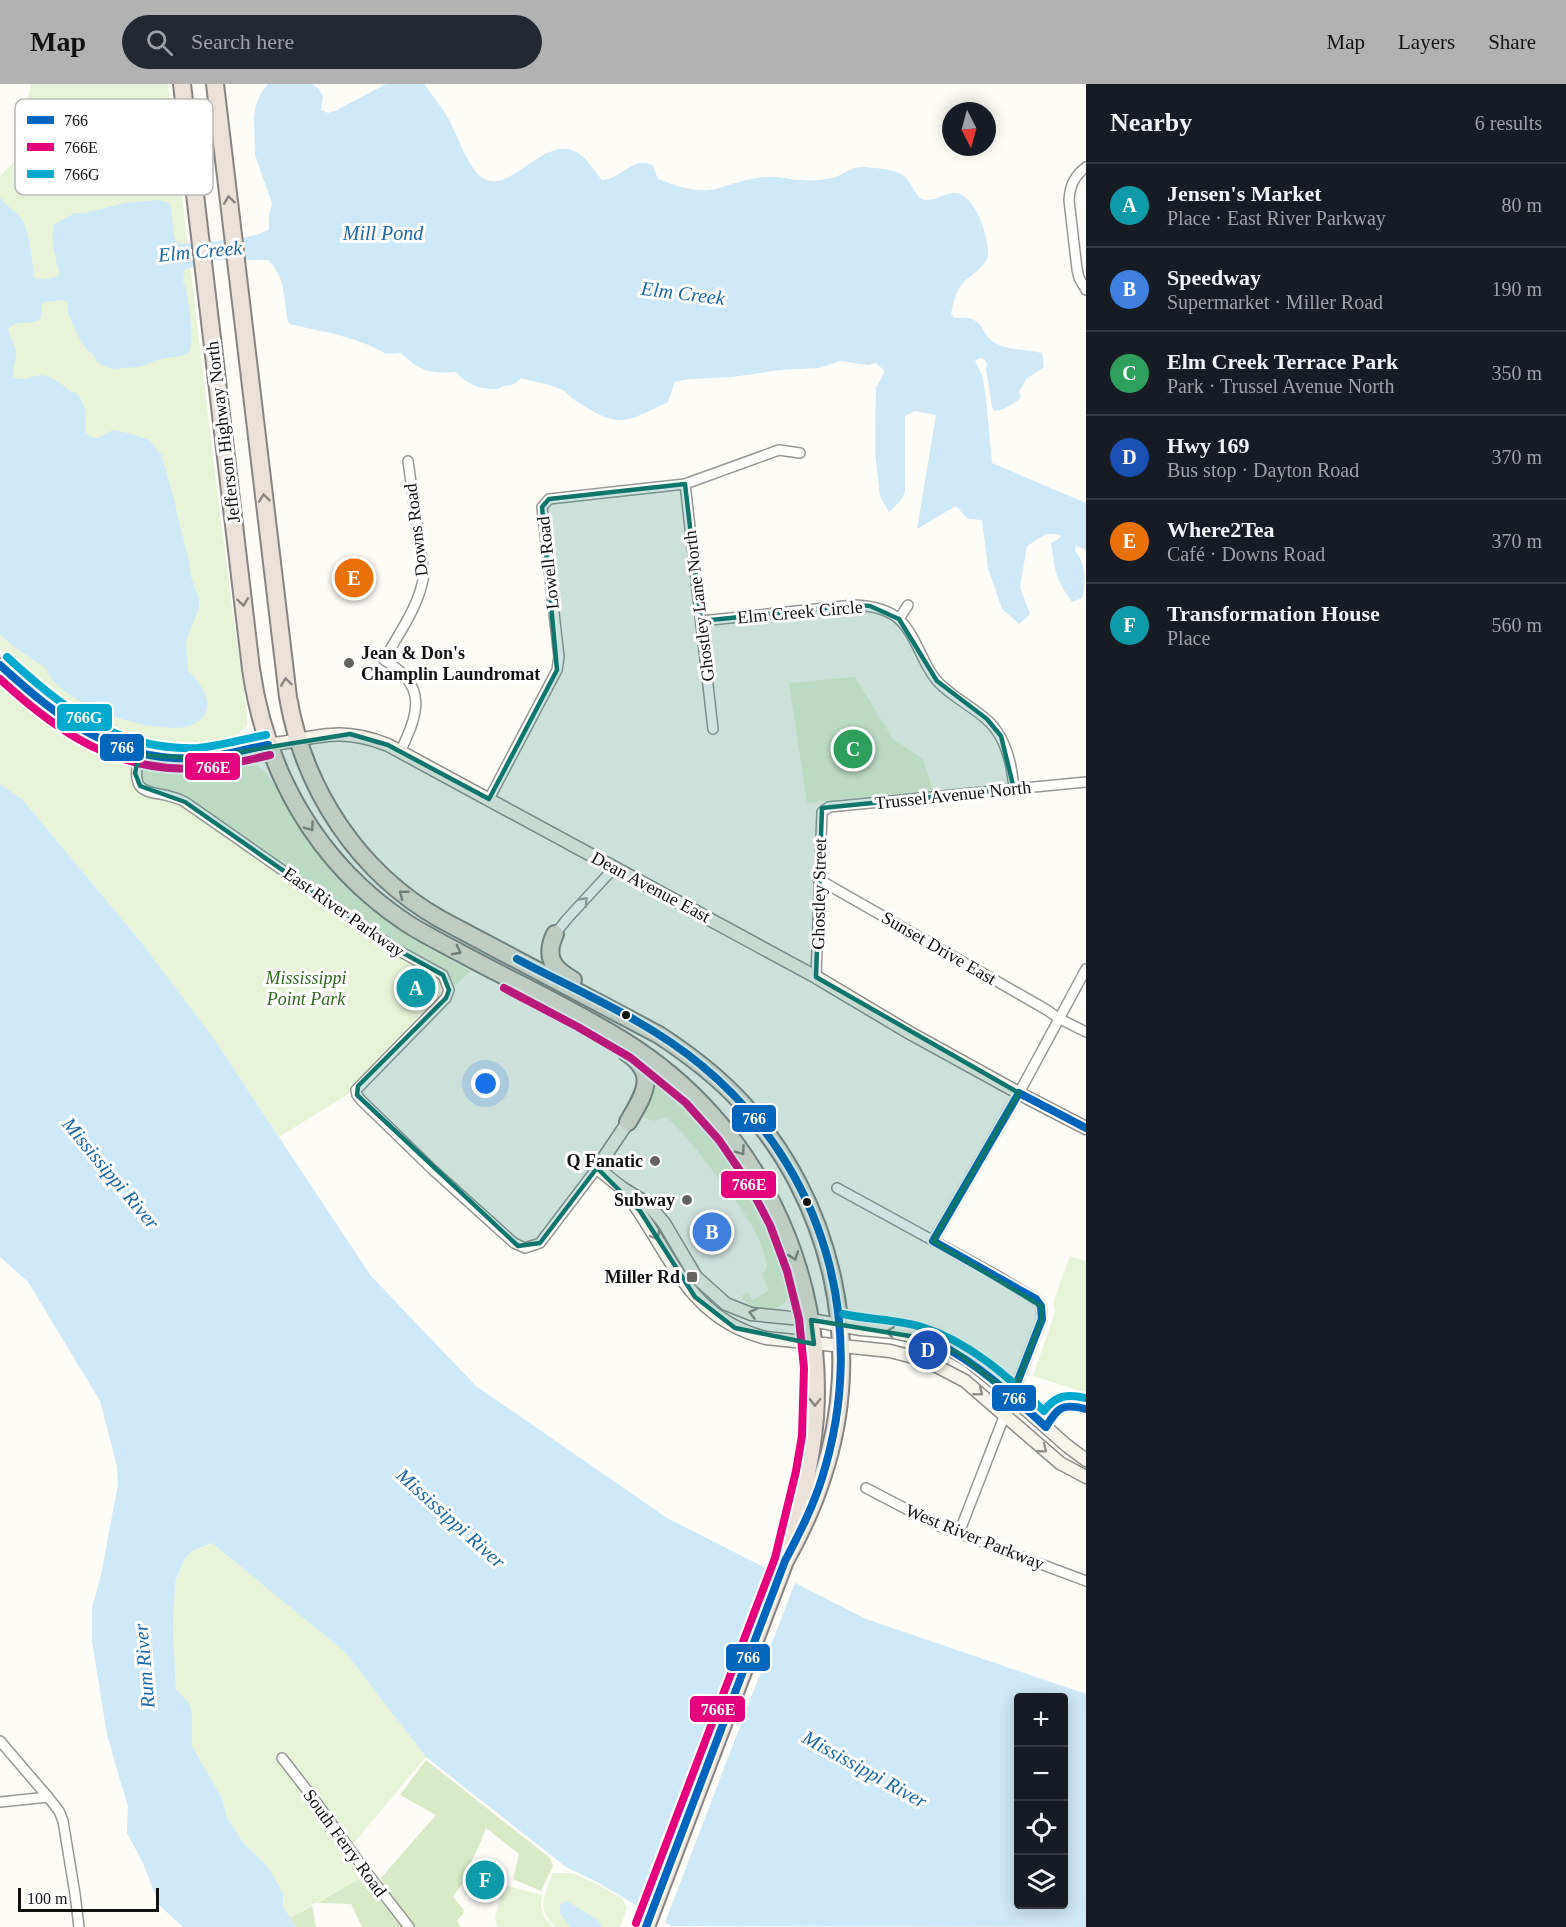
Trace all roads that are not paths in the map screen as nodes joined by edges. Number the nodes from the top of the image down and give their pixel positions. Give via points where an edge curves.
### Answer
1 (182, 84) edge
2 (215, 84) edge
3 (184, 99) edge
4 (1086, 167) edge
5 (195, 195) edge
6 (1086, 290) edge
7 (800, 453) dead end
8 (408, 461) dead end
9 (685, 484) junction
10 (908, 605) dead end
11 (899, 619) junction
12 (701, 621) junction
13 (0, 665) edge
14 (713, 729) dead end
15 (298, 740) junction
16 (268, 745) junction
17 (400, 752) junction
18 (139, 755) junction
19 (1086, 782) edge
20 (1014, 789) junction
21 (489, 799) junction
22 (822, 812) joint
23 (614, 868) junction
24 (818, 879) junction
25 (555, 934) joint
26 (1086, 969) edge
27 (816, 977) junction
28 (545, 998) junction
29 (1058, 1018) junction
30 (1086, 1032) edge
31 (659, 1035) junction
32 (1019, 1093) junction
33 (628, 1122) joint
34 (1086, 1128) edge
35 (597, 1168) junction
36 (622, 1188) junction
37 (837, 1188) dead end
38 (933, 1241) junction
39 (811, 1320) junction
40 (841, 1324) junction
41 (814, 1344) junction
42 (842, 1347) junction
43 (1012, 1395) junction
44 (1005, 1416) junction
45 (1086, 1460) edge
46 (1086, 1477) edge
47 (866, 1488) dead end
48 (959, 1533) junction
49 (785, 1561) junction
50 (1086, 1581) edge
51 (0, 1741) edge
52 (282, 1758) dead end
53 (48, 1797) junction
54 (0, 1802) edge
55 (647, 1925) edge
56 (79, 1927) edge
57 (409, 1927) edge

1 -> 3 highway, Jefferson Highway North
15 -> 2 highway, Jefferson Highway North via 285,676
4 - 6 street via 1069,190 1078,278
5 -> 16 highway, Jefferson Highway North via 251,669
7 - 9 street, Lowell Road via 779,450
8 - 17 street, Downs Road via 424,574 417,600 384,660 406,676 416,702 414,723
9 - 12 street, Ghostley Lane North
9 - 21 street, Lowell Road via 549,499 542,507 559,657 557,670
10 - 11 street
11 - 12 street, Elm Creek Circle via 870,606 854,605
11 - 20 street, Elm Creek Circle via 913,635 937,681 987,720 1001,736 1013,772
12 - 14 street, Ghostley Lane North
13 - 18 street, Dean Avenue East via 80,729
15 - 16 street, Dean Avenue East
15 - 17 street, Dean Avenue East via 350,734
31 -> 15 highway, Jefferson Highway North via 440,919 395,887 361,854 337,823 314,782
16 - 18 street, Dean Avenue East via 202,758
16 -> 28 highway, Jefferson Highway North via 302,815 323,846 369,895 426,935
17 - 21 street, Dean Avenue East
18 - 35 street, East River Parkway via 136,780 145,790 185,802 394,948 442,975 449,990 446,998 356,1090 433,1170 514,1243 530,1248 546,1236
19 - 20 street, Trussel Avenue North
20 - 22 street, Trussel Avenue North via 829,807
21 - 23 street, Dean Avenue East
22 - 24 street, Ghostley Street
25 -> 23 street
23 - 27 street, Dean Avenue East
24 - 27 street, Ghostley Street
24 - 29 street, Sunset Drive East
25 - 31 highway via 550,954 562,974 639,1015
26 - 29 street
27 - 32 street, Dean Avenue East
28 - 33 highway via 562,1016 640,1062 646,1089
28 -> 39 highway via 647,1057 678,1081 719,1123 756,1174 777,1213 798,1266
29 - 30 street, Sunset Drive East
29 - 32 street
31 - 40 highway via 722,1083 780,1153 822,1238
32 - 34 street, Dean Avenue East
32 - 38 street
33 - 35 street
35 - 36 street
39 -> 36 street via 751,1314 726,1304 696,1277 655,1211
36 -> 41 street via 683,1282 710,1311 746,1333
37 - 38 street
38 - 43 street via 1036,1299 1041,1306 1042,1319
39 - 40 street
39 - 41 highway
40 - 42 highway
43 -> 40 street via 958,1353 939,1344
41 - 42 street
41 -> 49 highway via 811,1454
42 -> 44 street via 890,1351 925,1360 965,1381
42 - 49 highway via 839,1395 828,1458 806,1522
43 - 44 street
43 - 45 street
44 -> 46 street via 1060,1463
44 - 48 street
47 - 48 street, West River Parkway
48 - 50 street, West River Parkway
49 - 55 highway
51 - 53 street
52 - 57 street, South Ferry Road
53 - 54 street
53 - 56 street via 63,1821

